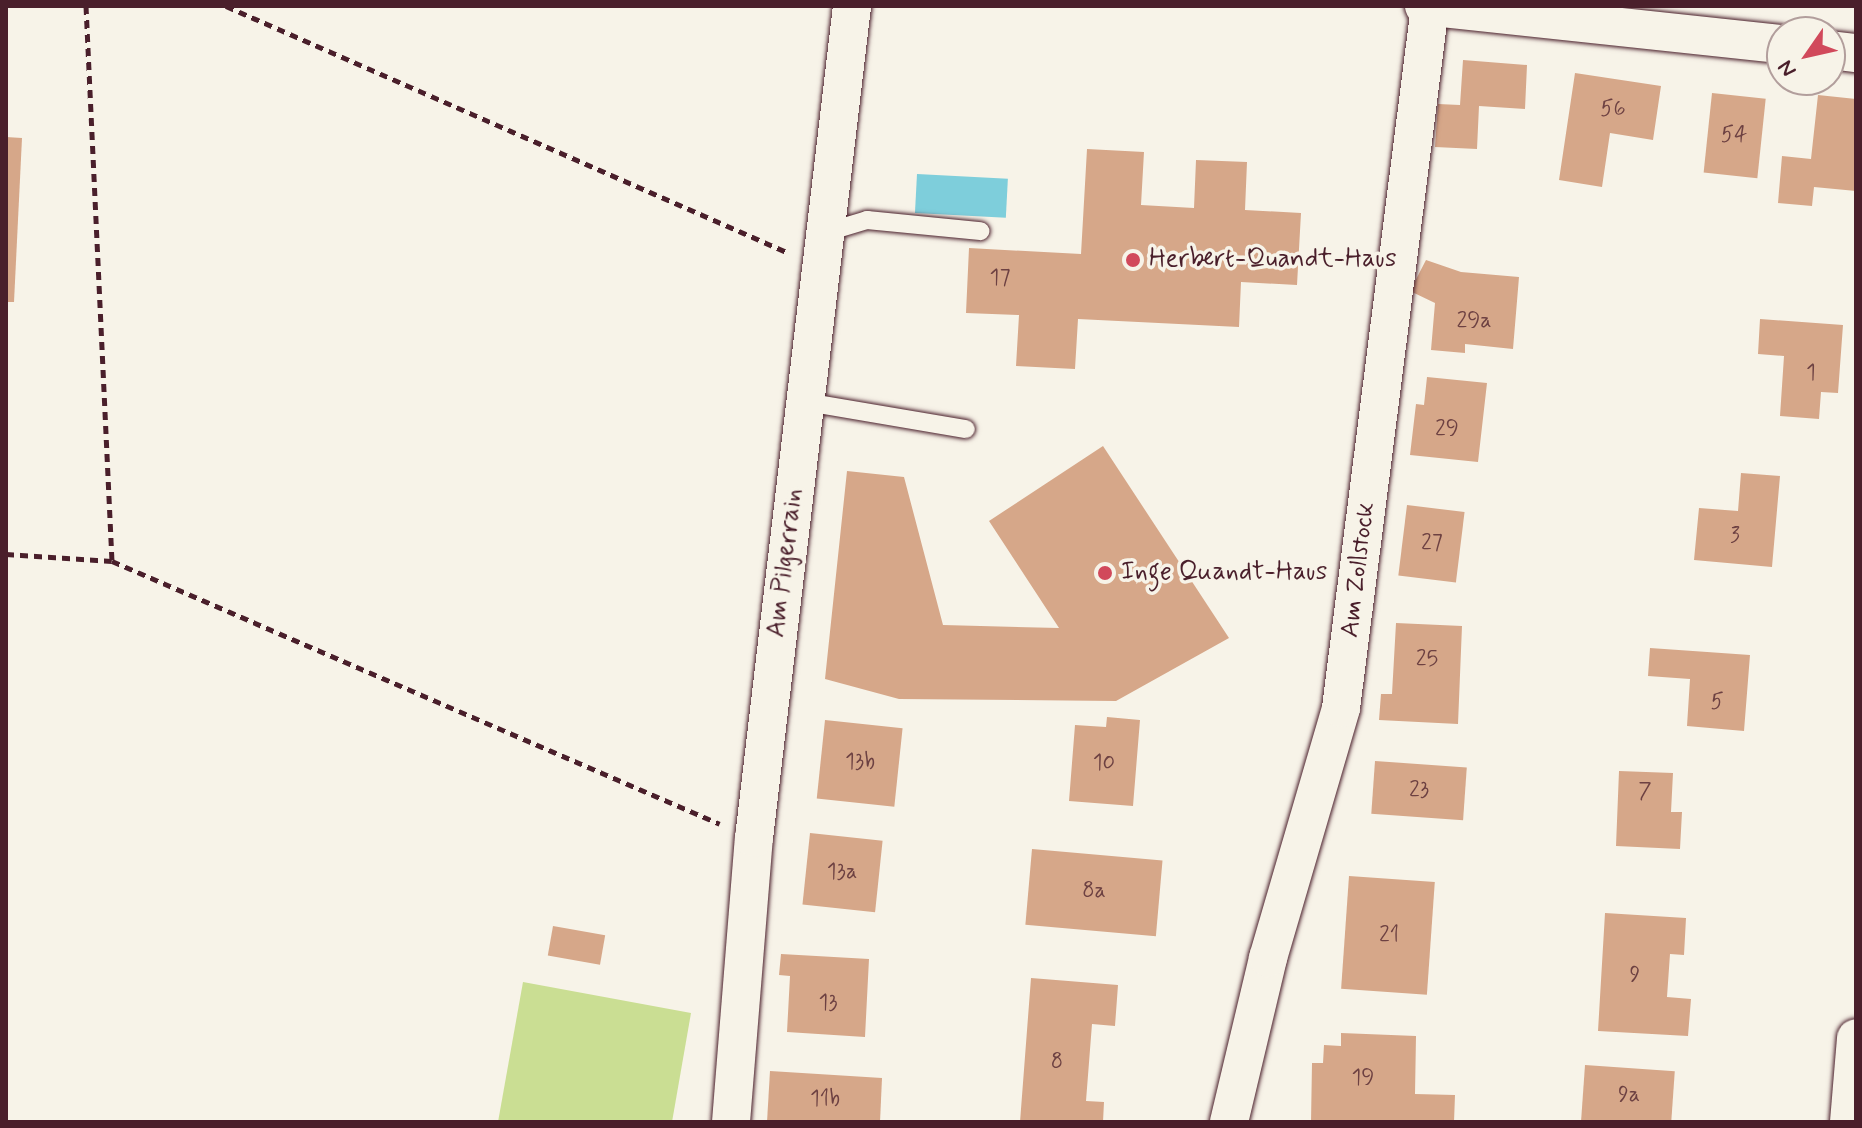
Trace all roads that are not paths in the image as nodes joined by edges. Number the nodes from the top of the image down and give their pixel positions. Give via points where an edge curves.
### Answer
1 (852, 6) edge
2 (1424, 6) edge
3 (1430, 6) edge
4 (1617, 15) edge
5 (1766, 41) edge
6 (980, 231) dead end
7 (822, 250) junction
8 (806, 402) junction
9 (966, 429) dead end
10 (1856, 1038) edge
11 (731, 1122) edge
12 (1229, 1122) edge
13 (1849, 1122) edge

1 - 7 street, Am Pilgerrain
2 - 3 street
3 - 4 street
3 - 12 street, Am Zollstock via 1341,708 1268,958
4 - 5 street
6 - 7 lane via 867,220
7 - 8 street, Am Pilgerrain
8 - 9 lane
8 - 11 street, Am Pilgerrain via 754,838
10 - 13 street

